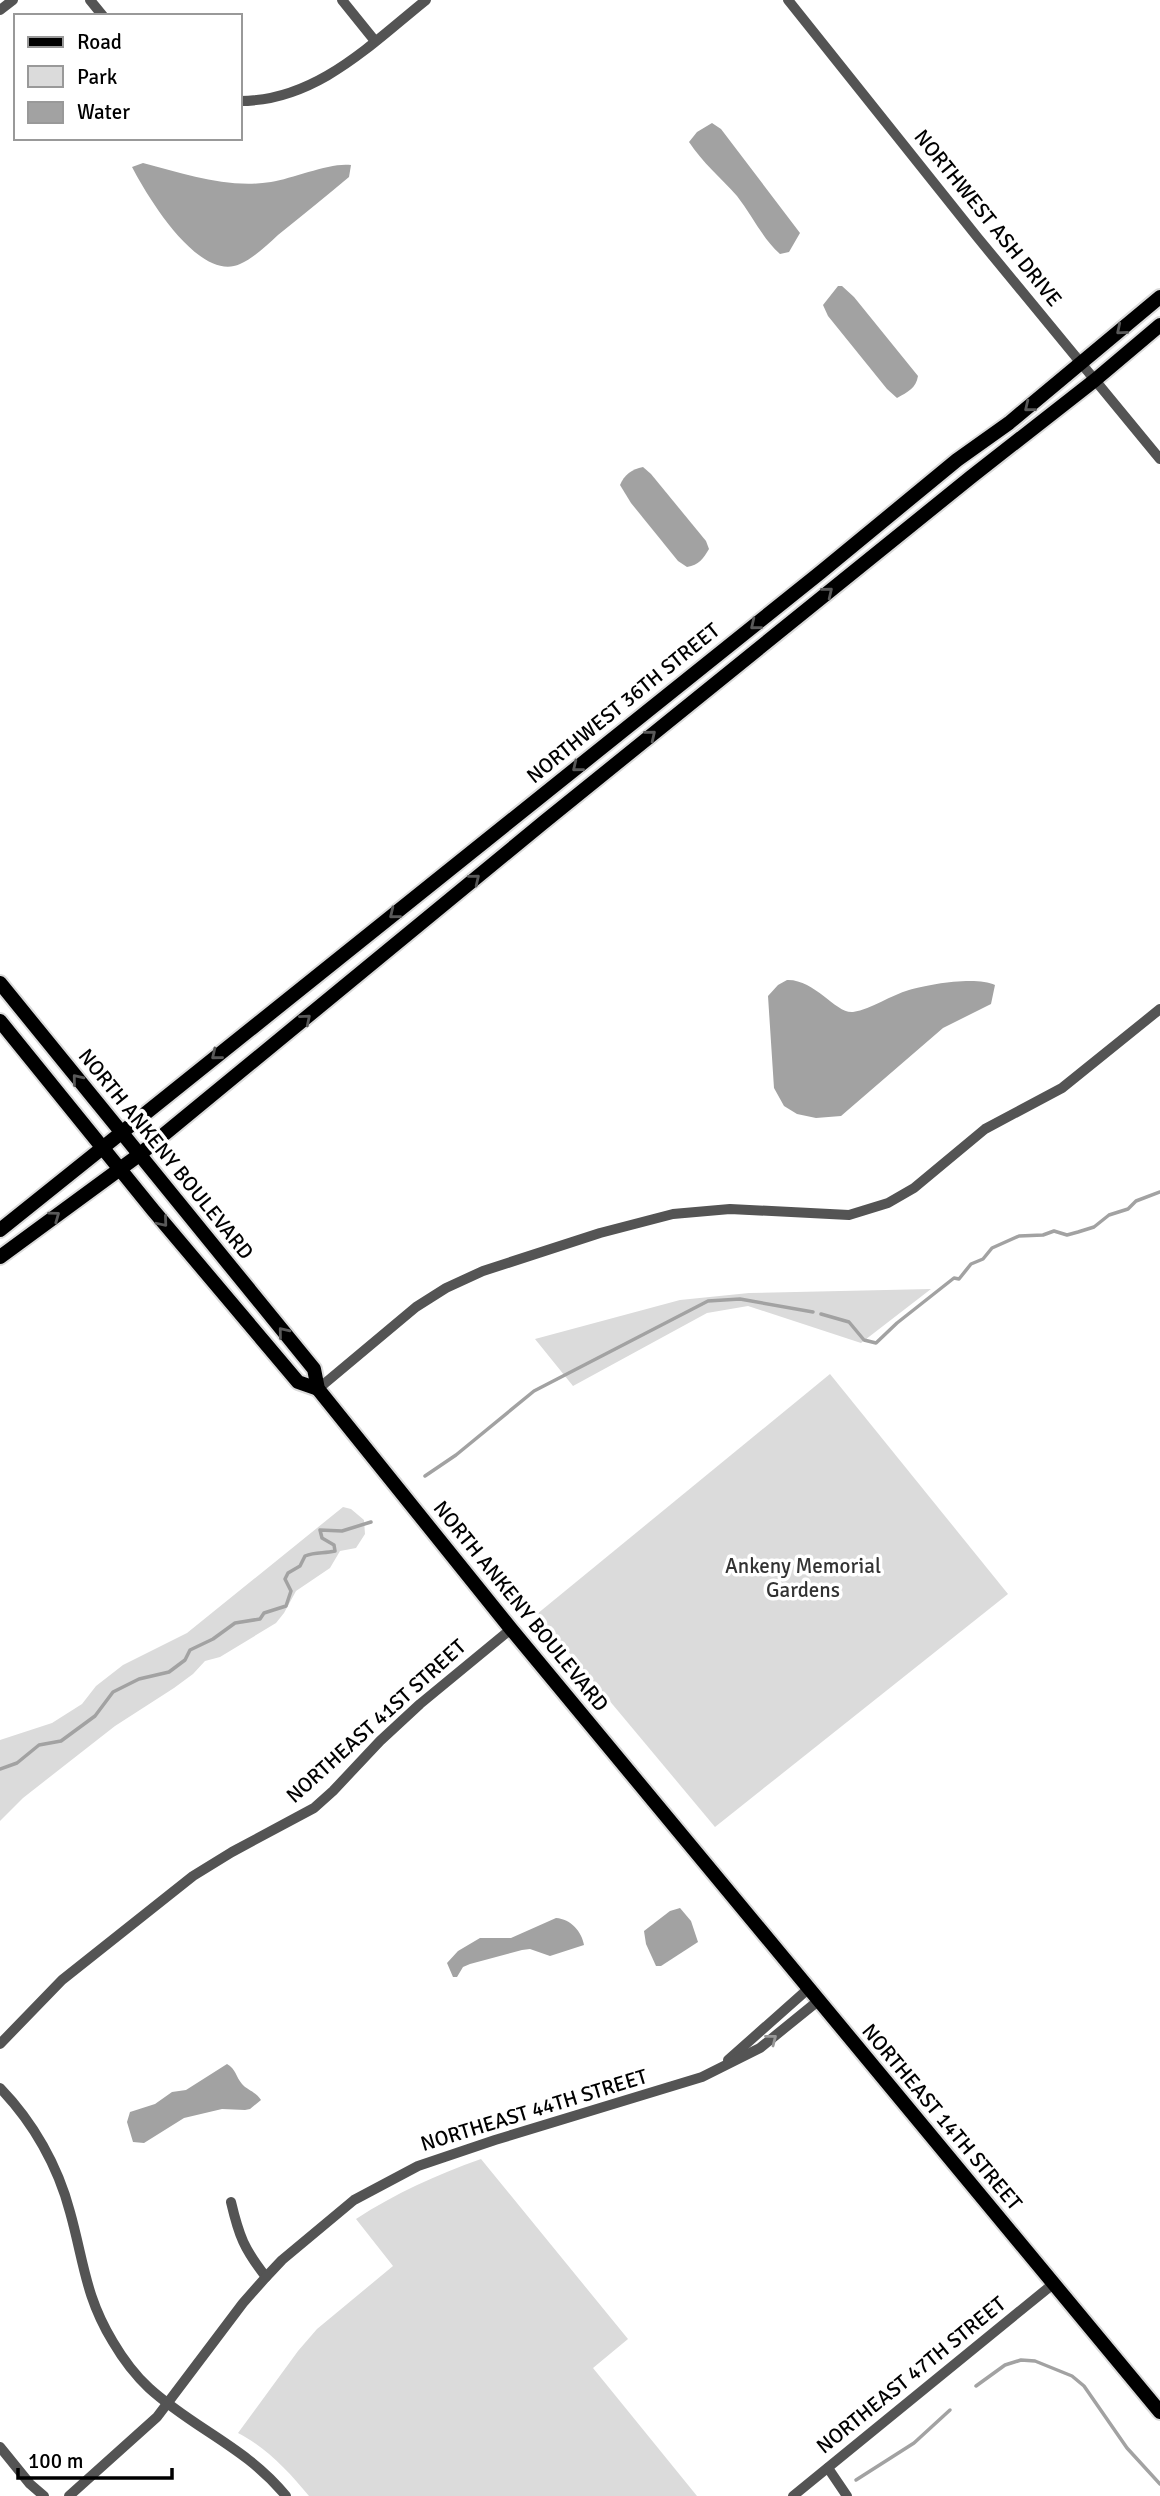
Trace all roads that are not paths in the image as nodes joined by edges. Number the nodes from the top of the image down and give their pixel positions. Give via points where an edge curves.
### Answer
1 (13, 0) edge
2 (90, 0) edge
3 (342, 0) edge
4 (426, 0) edge
5 (788, 0) edge
6 (0, 10) edge
7 (101, 14) edge
8 (375, 41) junction
9 (242, 101) edge
10 (1160, 297) edge
11 (1160, 325) edge
12 (1081, 363) junction
13 (1095, 380) junction
14 (1160, 459) edge
15 (0, 983) edge
16 (1160, 1009) edge
17 (0, 1021) edge
18 (111, 1140) junction
19 (129, 1162) junction
20 (0, 1230) edge
21 (0, 1257) edge
22 (318, 1389) junction
23 (511, 1629) junction
24 (693, 1849) joint
25 (808, 1989) junction
26 (818, 2001) junction
27 (0, 2044) edge
28 (721, 2067) junction
29 (0, 2088) edge
30 (230, 2202) dead end
31 (266, 2277) junction
32 (1053, 2284) junction
33 (168, 2404) junction
34 (1160, 2412) edge
35 (0, 2447) edge
36 (828, 2468) junction
37 (44, 2496) edge
38 (69, 2496) edge
39 (286, 2496) edge
40 (793, 2496) edge
41 (847, 2496) edge

1 - 6 street
2 - 7 street
3 - 8 street
4 - 8 street
5 - 12 street, NORTHWEST ASH DRIVE
8 - 9 street via 317,83 276,98
10 -> 12 main road, NORTHWEST 36TH STREET
11 - 13 main road, NORTHWEST 36TH STREET
12 - 13 street, NORTHWEST ASH DRIVE
12 -> 18 main road, NORTHWEST 36TH STREET
13 - 14 street, NORTHWEST ASH DRIVE
19 -> 13 main road, NORTHWEST 36TH STREET
18 -> 15 main road, NORTH ANKENY BOULEVARD
16 - 22 street via 1062,1088 985,1129 914,1188 888,1203 849,1215 730,1209 673,1214 483,1271 416,1307
17 - 18 main road, NORTH ANKENY BOULEVARD
18 - 19 main road, NORTH ANKENY BOULEVARD
18 - 19 main road, NORTH ANKENY BOULEVARD
18 - 20 main road, NORTHWEST 36TH STREET
21 -> 19 main road, NORTHWEST 36TH STREET
22 -> 19 main road, NORTH ANKENY BOULEVARD via 314,1369
19 -> 22 main road, NORTH ANKENY BOULEVARD via 298,1382
22 - 23 main road, NORTH ANKENY BOULEVARD
23 - 24 main road, NORTH ANKENY BOULEVARD
23 - 27 street, NORTHEAST 41ST STREET via 420,1704 314,1808 193,1876 62,1980
24 - 25 main road, NORTHEAST 14TH STREET
25 - 26 main road, NORTHEAST 14TH STREET
25 - 28 street, NORTHEAST 44TH STREET
28 -> 26 street, NORTHEAST 44TH STREET via 760,2048
26 - 32 main road, NORTHEAST 14TH STREET
28 - 31 street, NORTHEAST 44TH STREET via 685,2084 418,2166 354,2200
29 - 33 street via 27,2120 53,2165 70,2211 86,2287 100,2320 131,2368
30 - 31 street via 239,2238
31 - 33 street, NORTHEAST 44TH STREET
32 - 34 main road, NORTHEAST 14TH STREET
32 - 36 street, NORTHEAST 47TH STREET
33 - 38 street, NORTHEAST 44TH STREET
33 - 39 street via 248,2458
35 - 37 street
36 - 40 street, NORTHEAST 47TH STREET
36 - 41 street

